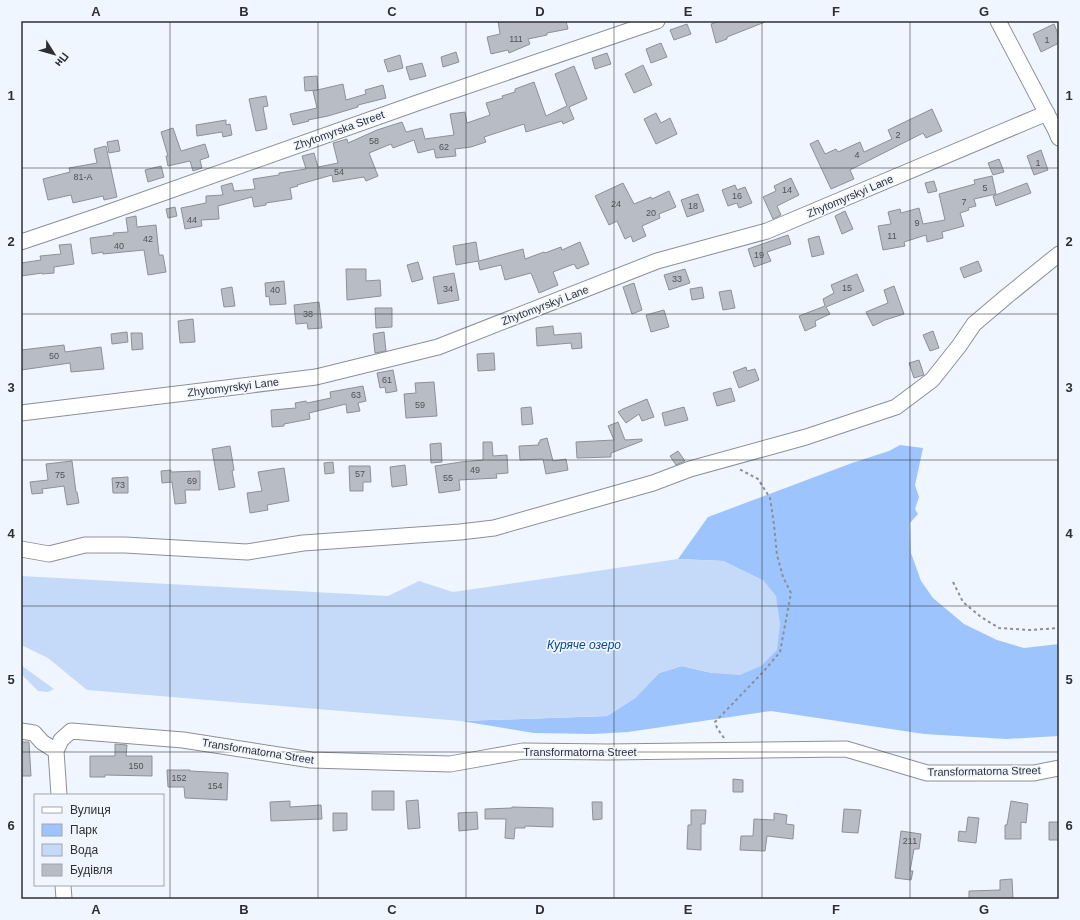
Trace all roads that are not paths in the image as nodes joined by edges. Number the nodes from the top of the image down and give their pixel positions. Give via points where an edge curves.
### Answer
1 (657, 21) edge
2 (998, 21) edge
3 (1047, 113) junction
4 (1058, 132) edge
5 (21, 242) edge
6 (1059, 254) edge
7 (21, 413) edge
8 (21, 549) edge
9 (21, 731) edge
10 (56, 751) junction
11 (1059, 768) edge
12 (59, 794) edge
13 (64, 886) edge
14 (64, 899) edge

1 - 5 street, Zhytomyrska Street
2 - 3 street
3 - 4 street
3 - 7 street, Zhytomyrskyi Lane via 767,231 658,261 438,347 316,377
6 - 8 street via 974,324 932,380 896,407 806,437 690,469 653,483 494,528 460,532 303,543 247,552 125,545 85,545 49,554
9 - 10 street via 34,733
10 - 11 street, Transformatorna Street via 60,740 71,731 184,740 311,760 450,764 523,751 846,748 927,773 1034,773
10 - 12 street
13 - 14 street

